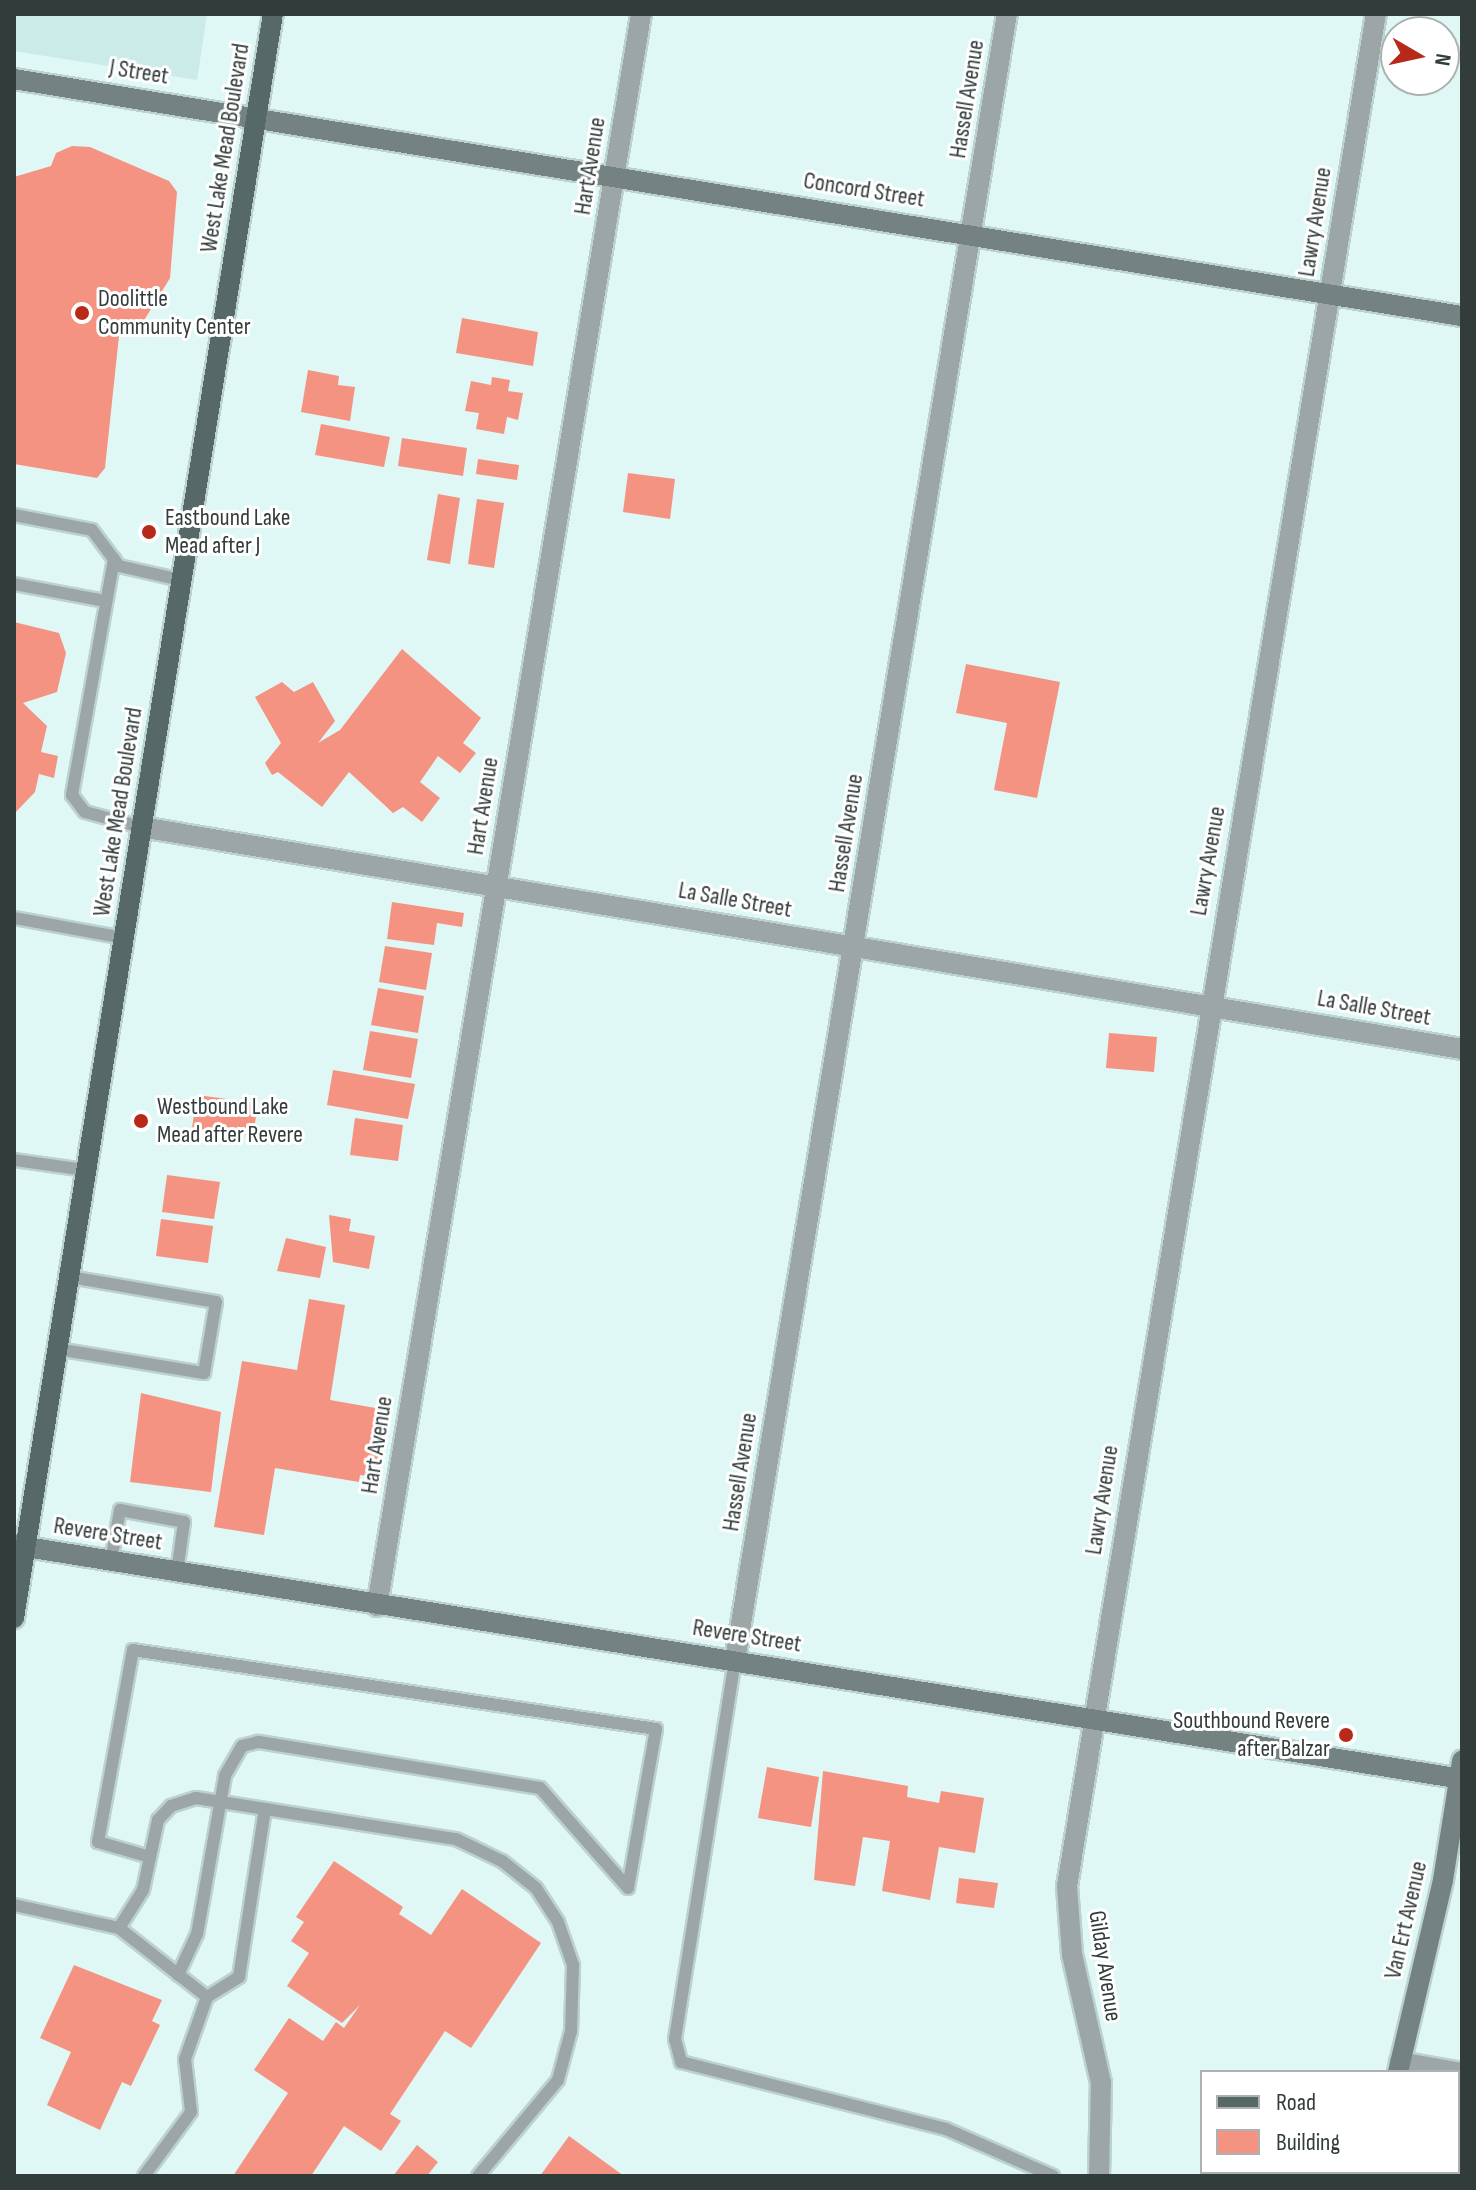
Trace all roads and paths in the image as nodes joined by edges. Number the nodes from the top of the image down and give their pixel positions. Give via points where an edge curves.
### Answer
1 (273, 14) edge
2 (641, 14) edge
3 (1007, 14) edge
4 (1376, 14) edge
5 (14, 79) edge
6 (257, 115) junction
7 (615, 175) junction
8 (971, 234) junction
9 (1330, 294) junction
10 (1462, 316) edge
11 (14, 515) edge
12 (114, 559) junction
13 (181, 580) junction
14 (14, 584) edge
15 (105, 601) junction
16 (141, 827) junction
17 (496, 887) junction
18 (14, 918) edge
19 (124, 938) junction
20 (854, 947) junction
21 (1210, 1006) junction
22 (1462, 1049) edge
23 (14, 1160) edge
24 (85, 1170) junction
25 (69, 1277) junction
26 (57, 1349) junction
27 (19, 1546) edge
28 (111, 1561) junction
29 (177, 1572) junction
30 (377, 1606) junction
31 (14, 1618) edge
32 (735, 1660) junction
33 (1092, 1717) junction
34 (1461, 1773) edge
35 (219, 1802) junction
36 (265, 1809) junction
37 (150, 1857) junction
38 (14, 1905) edge
39 (119, 1928) junction
40 (178, 1975) junction
41 (207, 1997) junction
42 (1399, 2067) edge
43 (1430, 2070) edge
44 (144, 2176) edge
45 (478, 2176) edge
46 (1053, 2176) edge
47 (1099, 2176) edge

1 - 6 main road, West Lake Mead Boulevard
2 - 7 street, Hart Avenue
3 - 8 street, Hassell Avenue
4 - 9 street, Lawry Avenue
5 - 6 street, J Street
6 - 7 street, Concord Street
6 - 13 main road, West Lake Mead Boulevard
7 - 8 street, Concord Street
7 - 17 street, Hart Avenue
8 - 9 street, Concord Street
8 - 20 street, Hassell Avenue
9 - 10 street, Concord Street
9 - 21 street, Lawry Avenue
11 - 12 lane via 92,530
12 - 13 lane via 119,566
12 - 15 lane
13 - 16 main road, West Lake Mead Boulevard
14 - 15 lane
15 - 16 lane via 72,795 85,812
16 - 17 street, La Salle Street
16 - 19 main road, West Lake Mead Boulevard
17 - 20 street, La Salle Street
17 - 30 street, Hart Avenue
18 - 19 lane
19 - 24 main road, West Lake Mead Boulevard
20 - 21 street, La Salle Street
20 - 32 street, Hassell Avenue
21 - 22 street, La Salle Street
21 - 33 street, Lawry Avenue
23 - 24 lane
24 - 25 main road, West Lake Mead Boulevard
25 - 26 main road, West Lake Mead Boulevard
25 - 26 lane via 216,1302 204,1373
26 - 27 main road, West Lake Mead Boulevard
27 - 28 street, Revere Street
27 - 31 main road, West Lake Mead Boulevard
28 - 29 street, Revere Street
28 - 29 lane via 120,1510 184,1522
29 - 30 street, Revere Street
30 - 32 street, Revere Street
32 - 33 street, Revere Street
32 - 46 lane via 675,2039 681,2062 946,2129
33 - 34 street, Revere Street
33 - 47 street, Gilday Avenue via 1067,1886 1072,1954 1101,2083
34 - 42 street, Van Ert Avenue
35 - 36 lane
35 - 37 lane via 196,1798 171,1806 158,1820
35 - 37 lane via 230,1758 242,1746 258,1742 540,1788 628,1888 656,1729 133,1650 98,1842
35 - 40 lane via 197,1934
36 - 41 lane via 239,1977
36 - 45 lane via 456,1839 502,1861 536,1888 558,1922 573,1965 571,2031 558,2080
37 - 39 lane via 143,1890
38 - 39 lane
39 - 40 lane
40 - 41 lane
41 - 44 lane via 185,2059 191,2112
42 - 43 street

